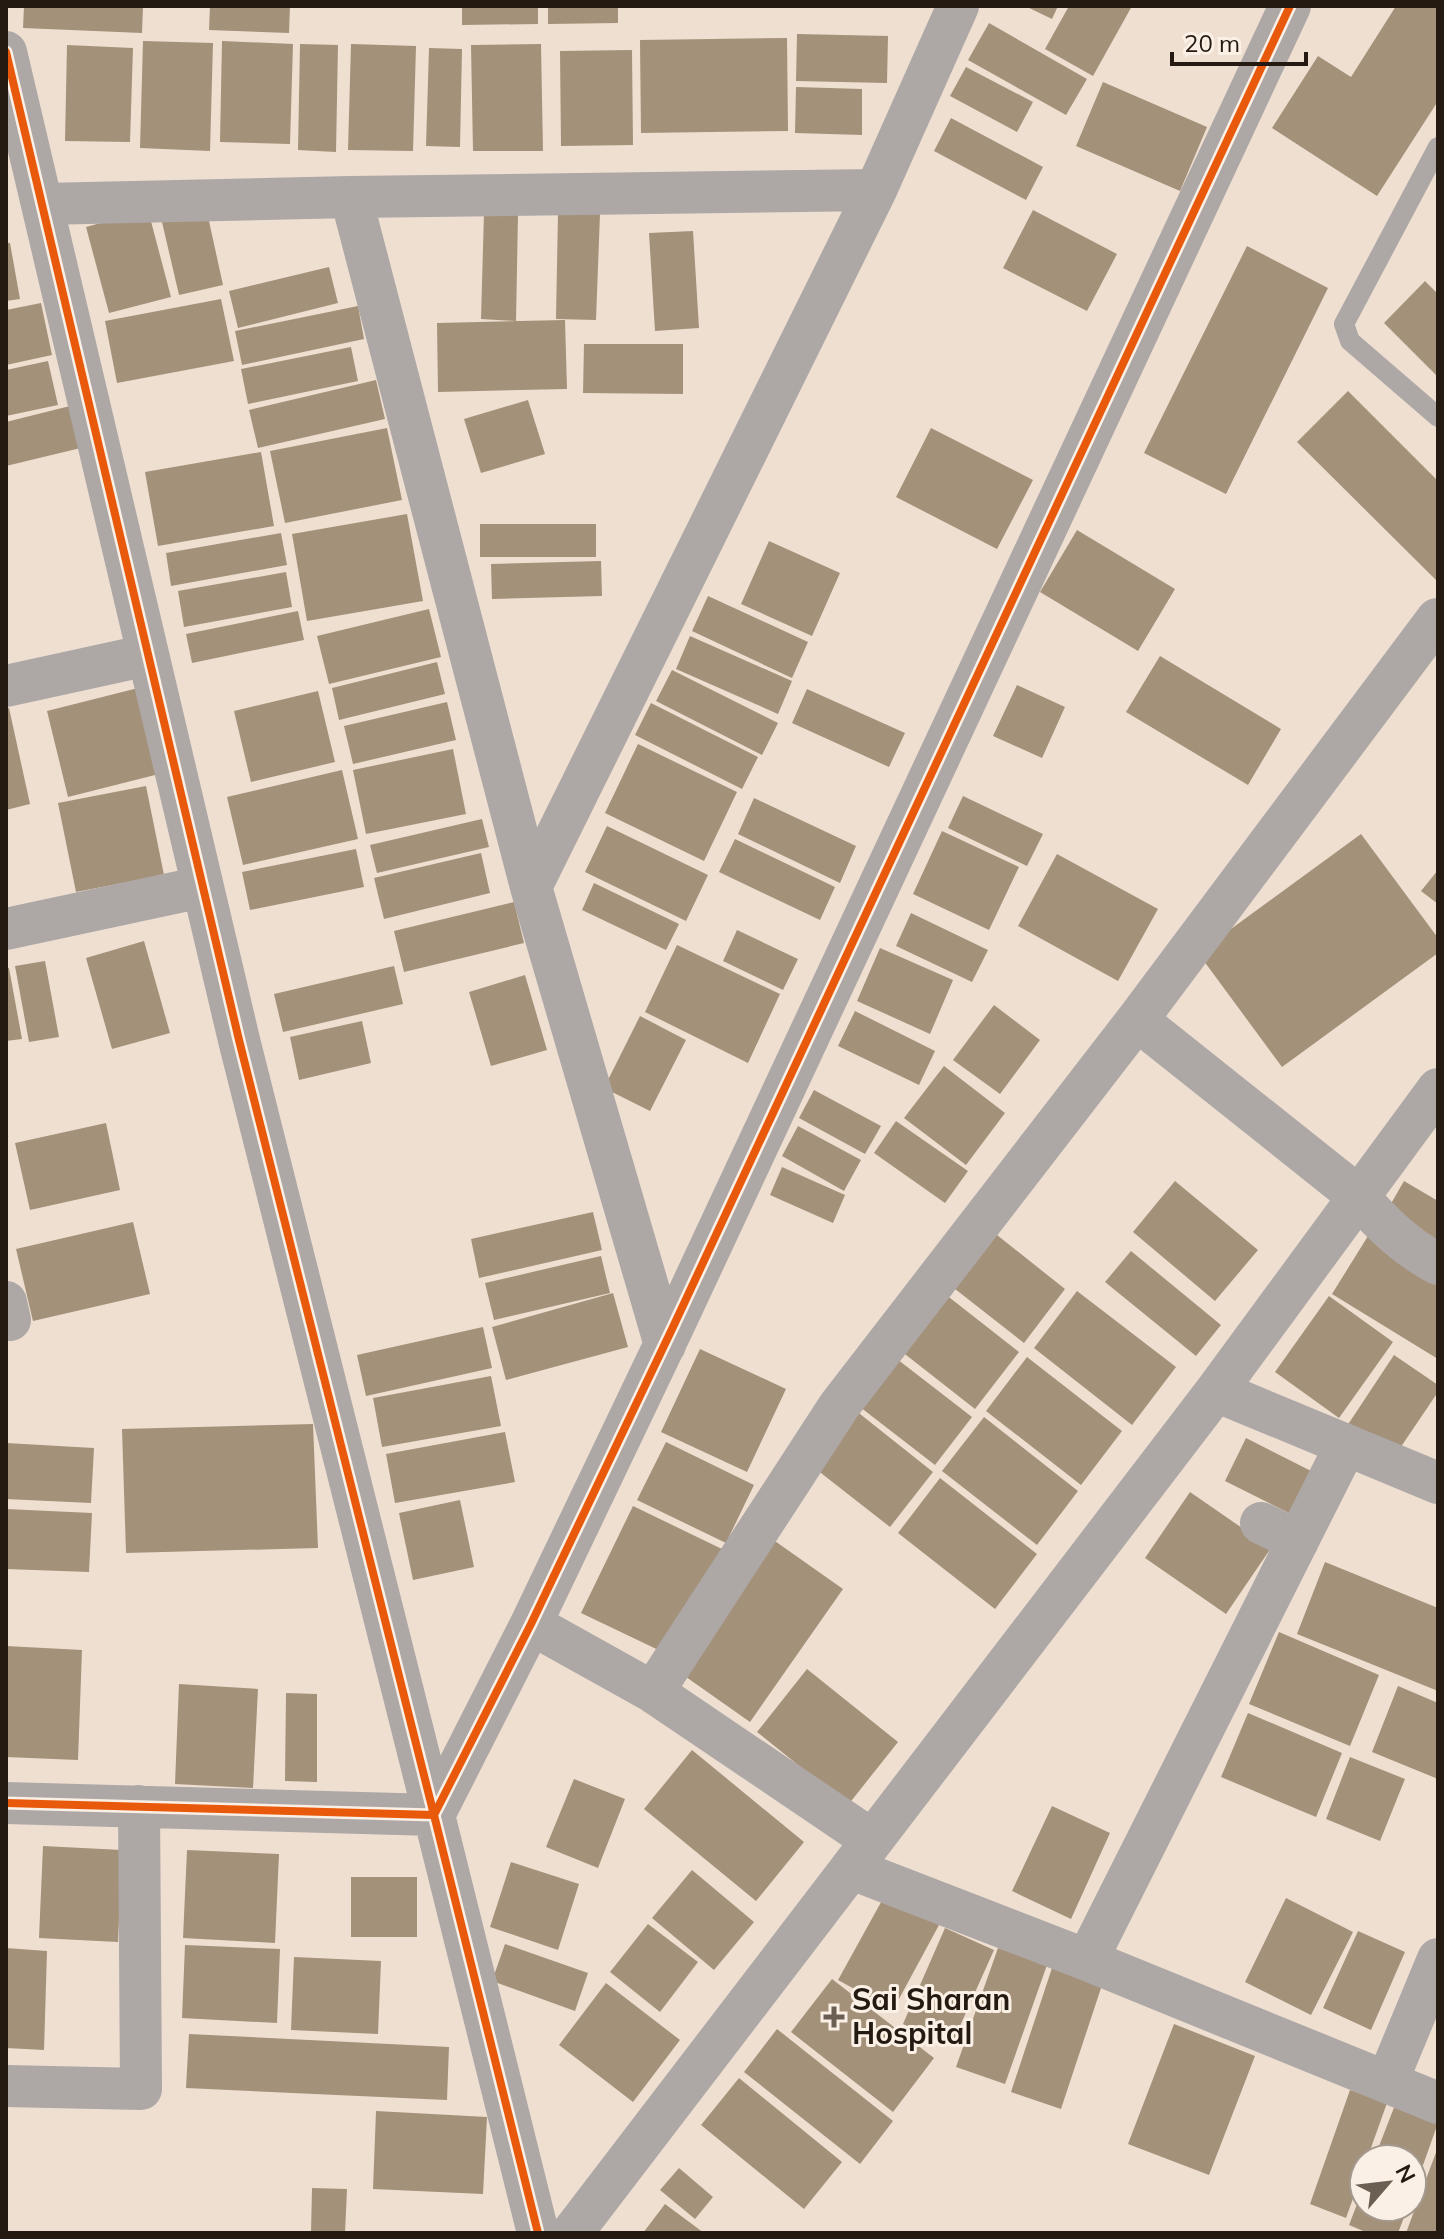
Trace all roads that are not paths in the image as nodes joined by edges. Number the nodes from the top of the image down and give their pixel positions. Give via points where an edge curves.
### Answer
1 (958, 6) edge
2 (1290, 6) edge
3 (6, 52) edge
4 (1438, 147) edge
5 (876, 190) junction
6 (351, 197) junction
7 (43, 204) junction
8 (1438, 417) edge
9 (1437, 619) edge
10 (148, 655) junction
11 (6, 686) edge
12 (202, 887) junction
13 (531, 887) junction
14 (6, 929) edge
15 (1137, 1020) junction
16 (1438, 1089) edge
17 (1358, 1196) junction
18 (1438, 1264) edge
19 (665, 1345) junction
20 (1216, 1391) junction
21 (1346, 1445) junction
22 (1438, 1483) edge
23 (1261, 1523) dead end
24 (1298, 1541) junction
25 (531, 1624) junction
26 (653, 1692) junction
27 (6, 1803) edge
28 (139, 1806) junction
29 (434, 1815) junction
30 (862, 1854) junction
31 (1438, 1959) edge
32 (1087, 1960) junction
33 (1387, 2082) junction
34 (6, 2086) edge
35 (1438, 2103) edge
36 (538, 2233) edge
37 (572, 2233) edge

1 - 5 street
2 - 19 street
3 - 7 street
4 - 8 lane via 1344,324 1350,341
5 - 6 street
5 - 13 street
6 - 7 street
6 - 13 street
7 - 10 street
9 - 15 street
10 - 11 street
10 - 12 street
12 - 14 street
12 - 29 street
13 - 19 street
15 - 17 street
15 - 26 street via 839,1406
16 - 17 street
17 - 18 street via 1415,1252
17 - 20 street
19 - 25 street
20 - 21 street
20 - 30 street
21 - 22 street
21 - 24 street
23 - 24 street
24 - 32 street
25 - 26 street
25 - 29 street
26 - 30 street
27 - 28 street
28 - 29 street
28 - 34 street via 141,2089
29 - 36 street
30 - 32 street
30 - 37 street
31 - 33 street
32 - 33 street
33 - 35 street

